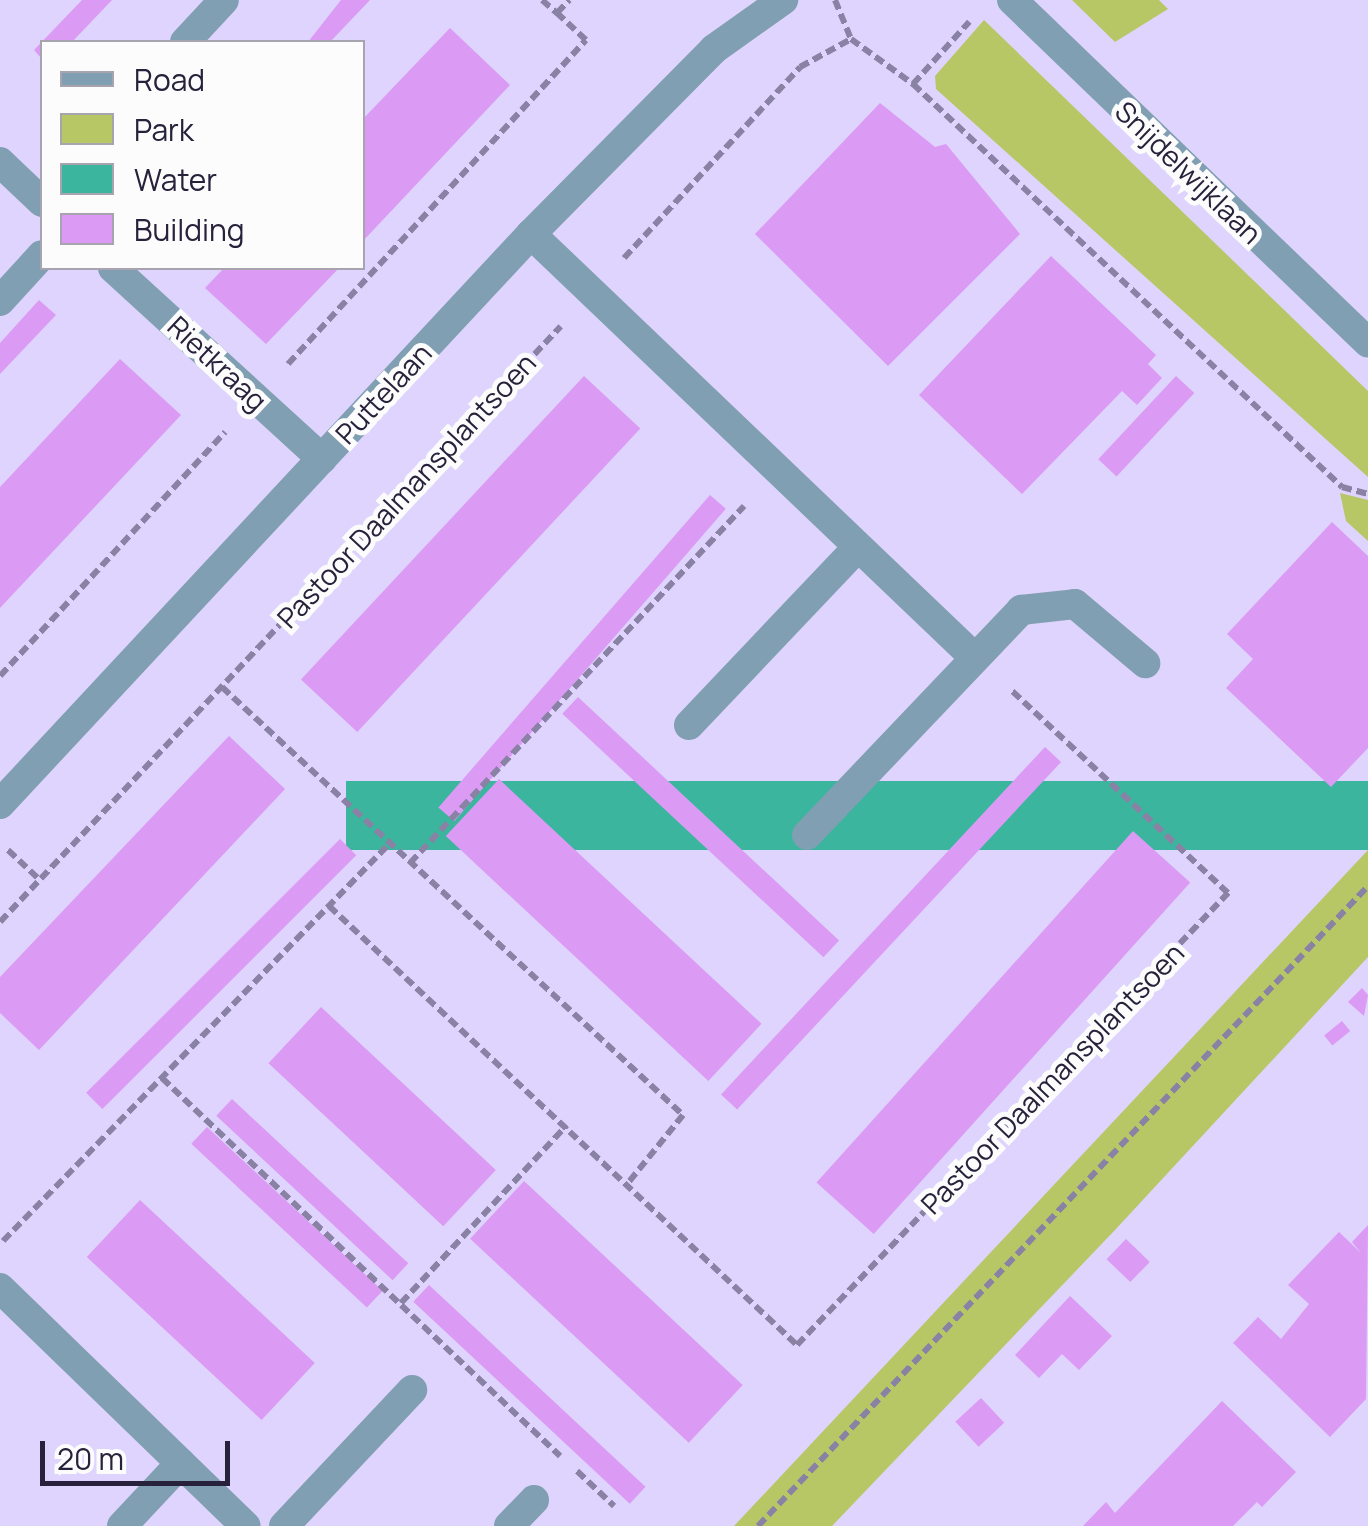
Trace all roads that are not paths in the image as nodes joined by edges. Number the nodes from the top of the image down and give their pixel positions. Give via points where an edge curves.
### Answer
1 (224, 0) edge
2 (783, 0) edge
3 (1012, 0) edge
4 (186, 40) edge
5 (0, 162) edge
6 (40, 197) edge
7 (531, 234) junction
8 (40, 257) edge
9 (116, 270) edge
10 (0, 300) edge
11 (1368, 343) edge
12 (322, 459) junction
13 (856, 549) junction
14 (974, 657) junction
15 (1145, 663) dead end
16 (688, 724) dead end
17 (0, 804) edge
18 (807, 836) dead end
19 (0, 1288) edge
20 (412, 1390) dead end
21 (180, 1463) junction
22 (534, 1500) dead end
23 (122, 1526) edge
24 (246, 1526) edge
25 (284, 1526) edge
26 (509, 1526) edge

1 - 4 street
2 - 7 street, Puttelaan via 714,49
3 - 11 street, Snijdelwijklaan
5 - 6 street
7 - 12 street, Puttelaan
7 - 13 street
8 - 10 street
9 - 12 street, Rietkraag
12 - 17 street, Puttelaan
13 - 14 street
13 - 16 street
14 - 15 street via 1020,610 1075,604
14 - 18 street
19 - 21 street
20 - 25 street
21 - 23 street
21 - 24 street
22 - 26 street

